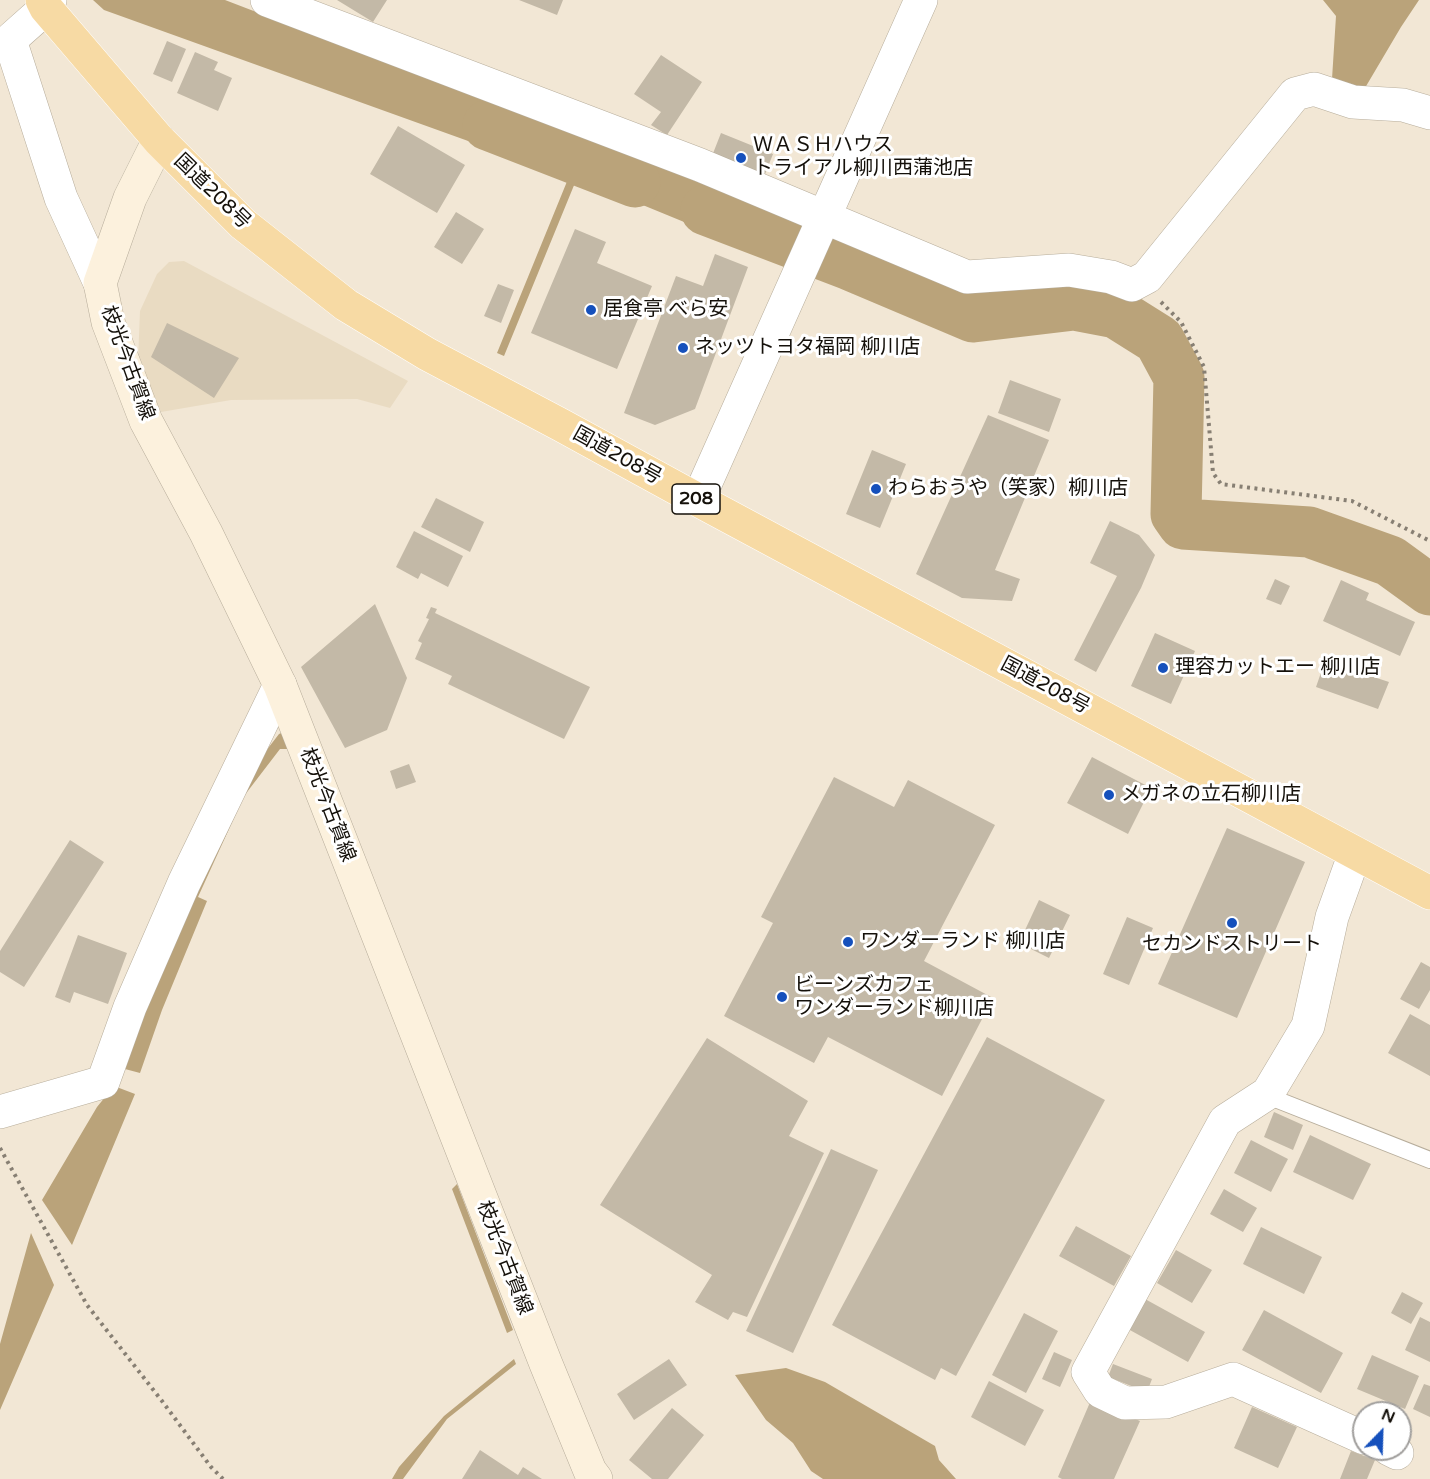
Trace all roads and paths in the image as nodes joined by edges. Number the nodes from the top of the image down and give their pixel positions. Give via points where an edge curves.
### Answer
1 (267, 0) edge
2 (921, 0) edge
3 (46, 3) edge
4 (1430, 113) edge
5 (159, 140) junction
6 (824, 218) junction
7 (100, 283) junction
8 (1132, 285) junction
9 (698, 500) junction
10 (1430, 541) edge
11 (280, 686) junction
12 (1355, 853) junction
13 (1430, 893) edge
14 (1264, 1095) junction
15 (0, 1112) edge
16 (0, 1148) edge
17 (1430, 1160) edge
18 (1352, 1433) edge
19 (223, 1479) edge
20 (596, 1479) edge

1 - 6 street via 700,165
2 - 6 street
3 - 5 highway, 国道208号 / 208
3 - 7 street via 10,40 61,198
4 - 8 street via 1403,105 1353,102 1314,89 1295,94 1147,277
5 - 7 main road, 枝光今古賀線 via 130,198
5 - 9 highway, 国道208号 / 208 via 243,224 346,305 427,354
6 - 8 street via 967,278 1069,270
6 - 9 street
7 - 11 main road, 枝光今古賀線 via 108,322 146,421 206,533
8 - 10 path via 1160,300 1181,322 1204,367 1212,473 1221,484 1352,501
9 - 12 highway, 国道208号 / 208
11 - 15 street via 184,883 130,1007 103,1082
11 - 20 main road, 枝光今古賀線 via 546,1364
12 - 13 highway, 国道208号 / 208
12 - 14 street via 1332,917 1308,1026
14 - 17 lane
14 - 18 street via 1225,1121 1088,1372 1100,1391 1125,1403 1166,1402 1233,1379
16 - 19 path via 87,1305

